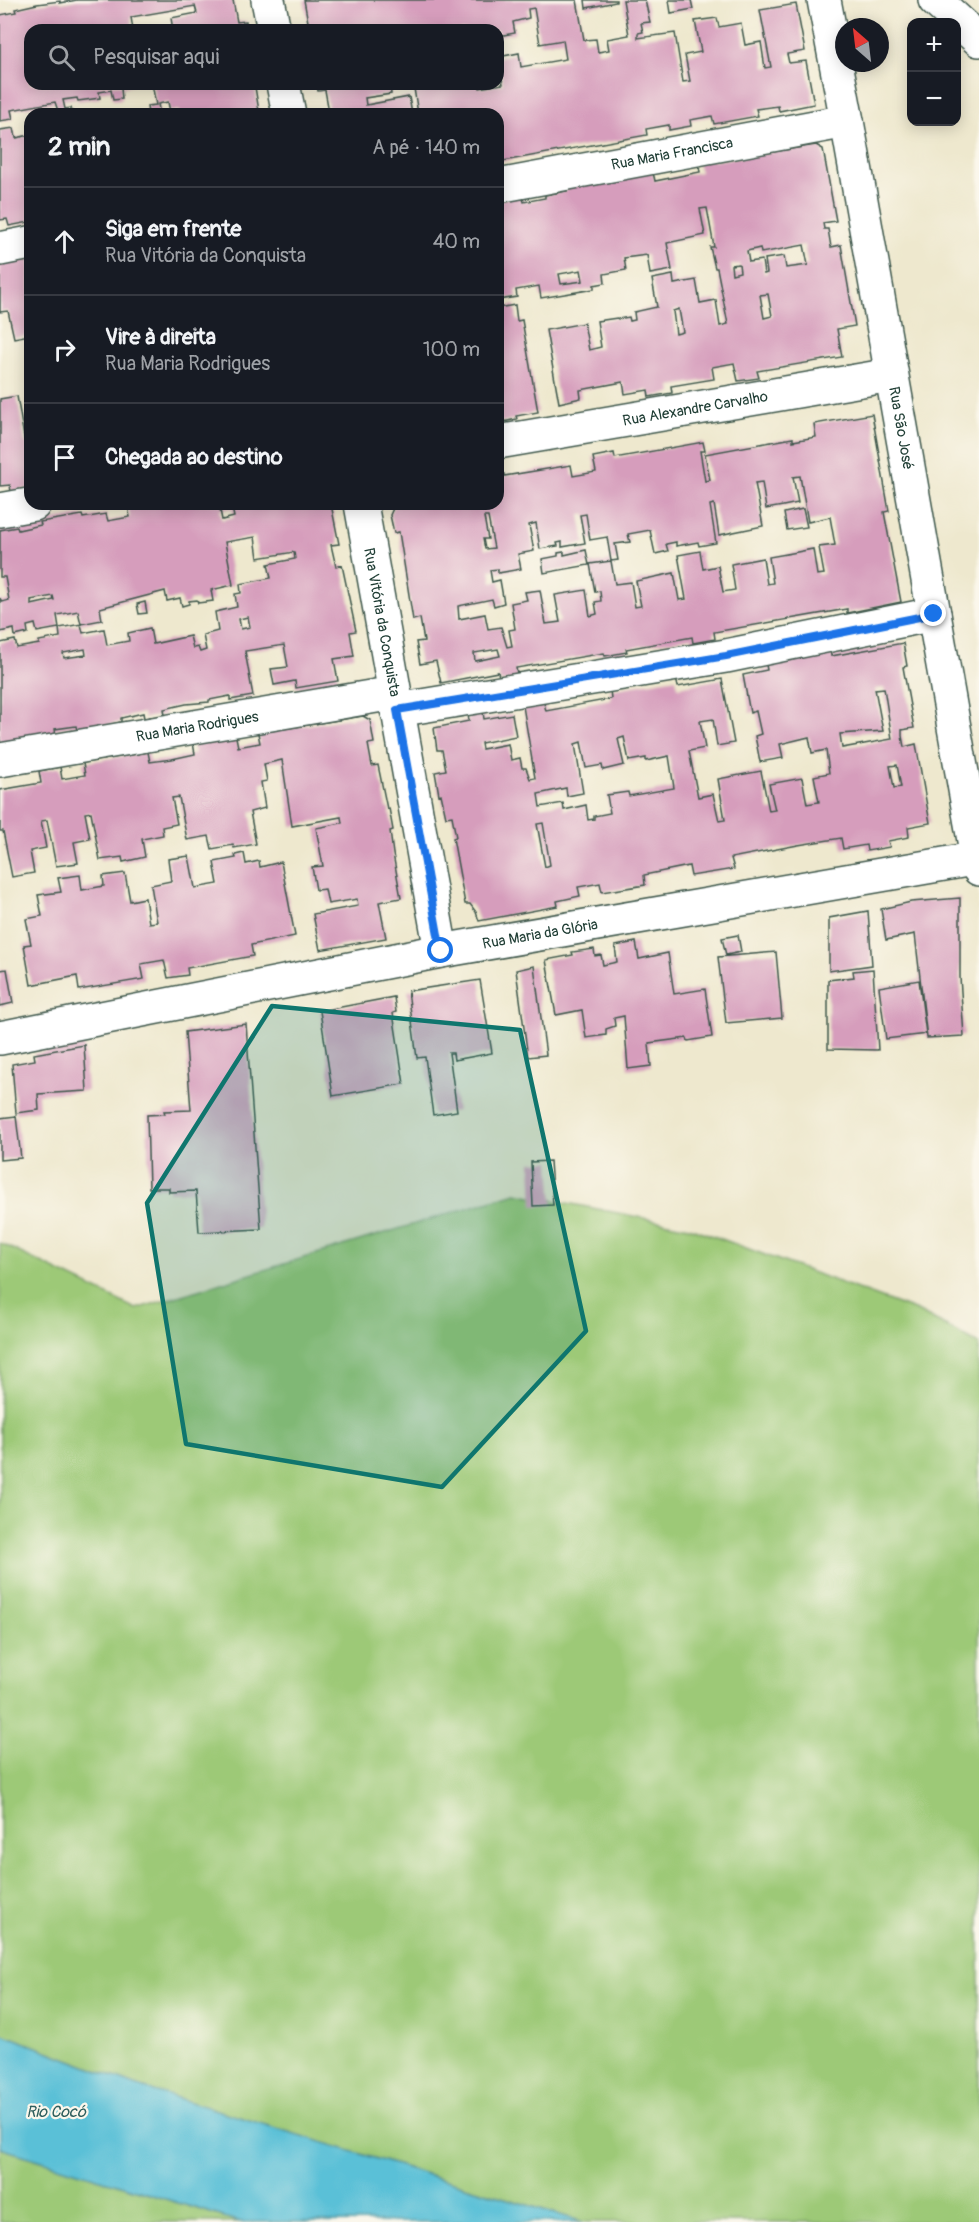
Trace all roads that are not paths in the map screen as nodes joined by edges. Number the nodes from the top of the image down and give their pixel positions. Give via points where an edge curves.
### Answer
1 (268, 0) edge
2 (824, 0) edge
3 (935, 0) edge
4 (273, 24) edge
5 (979, 40) edge
6 (285, 90) edge
7 (288, 108) edge
8 (847, 121) junction
9 (504, 185) edge
10 (24, 244) edge
11 (0, 249) edge
12 (891, 375) junction
13 (504, 441) edge
14 (24, 506) edge
15 (0, 510) edge
16 (362, 510) edge
17 (934, 614) junction
18 (395, 702) junction
19 (0, 760) edge
20 (979, 862) edge
21 (441, 951) junction
22 (0, 1038) edge

1 - 4 street
2 - 8 street, Rua São José
3 - 5 street
6 - 7 street
8 - 9 street, Rua Maria Francisca
8 - 12 street, Rua São José
10 - 11 street
12 - 13 street, Rua Alexandre Carvalho
12 - 17 street, Rua São José
14 - 15 street
16 - 18 street, Rua Vitória da Conquista
17 - 18 street, Rua Maria Rodrigues via 726,656
17 - 20 street, Rua São José
18 - 19 street, Rua Maria Rodrigues
18 - 21 street, Rua Vitória da Conquista
20 - 21 street, Rua Maria da Glória
21 - 22 street, Rua Maria da Glória

